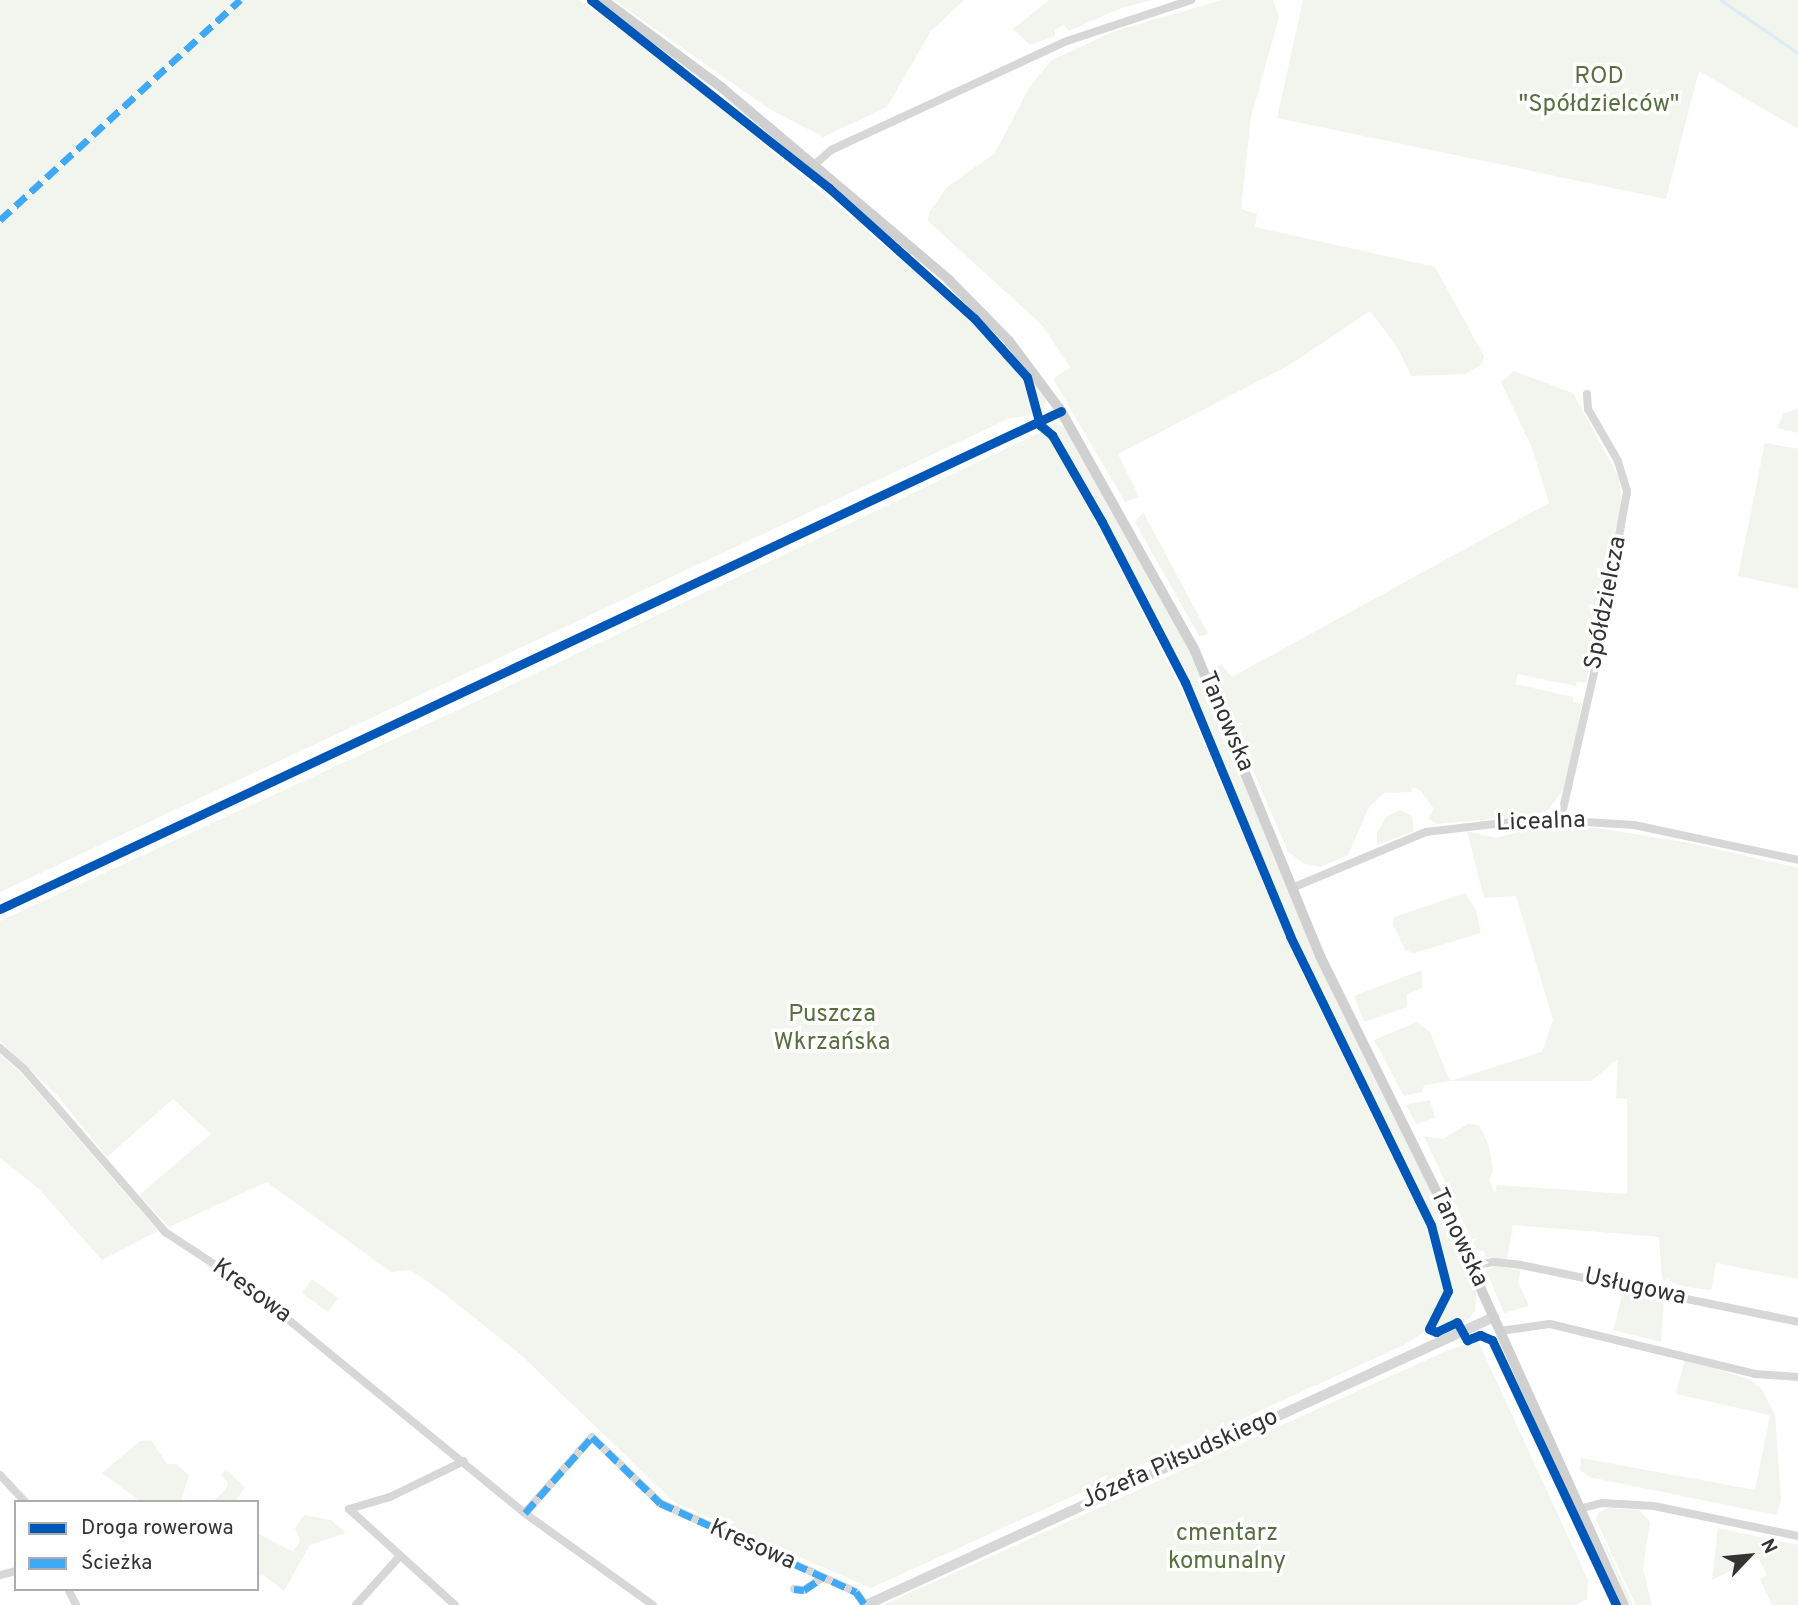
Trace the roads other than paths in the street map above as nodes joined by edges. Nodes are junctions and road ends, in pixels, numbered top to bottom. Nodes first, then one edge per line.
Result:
1 (603, 0) edge
2 (1191, 0) edge
3 (814, 165) junction
4 (1587, 394) dead end
5 (1061, 411) junction
6 (1561, 818) junction
7 (1798, 860) edge
8 (1292, 888) junction
9 (0, 909) edge
10 (0, 1048) edge
11 (1471, 1266) junction
12 (1494, 1317) junction
13 (1798, 1322) edge
14 (1500, 1331) junction
15 (1798, 1377) edge
16 (464, 1461) junction
17 (0, 1475) edge
18 (24, 1500) edge
19 (1580, 1509) junction
20 (525, 1513) junction
21 (1798, 1536) edge
22 (400, 1556) junction
23 (823, 1577) junction
24 (794, 1589) dead end
25 (356, 1605) edge
26 (456, 1605) edge
27 (653, 1605) edge
28 (866, 1605) edge
29 (1624, 1605) edge

1 - 3 main road, Tanowska
2 - 3 street
3 - 5 main road, Tanowska
4 - 6 street, Spółdzielcza
5 - 8 main road, Tanowska
5 - 9 street
6 - 7 street, Licealna
6 - 8 street, Licealna
8 - 11 main road, Tanowska
10 - 16 street, Kresowa
11 - 12 main road, Tanowska
11 - 13 street, Usługowa
12 - 14 main road, Tanowska
12 - 28 street, Józefa Piłsudskiego
14 - 15 street
14 - 19 main road, Tanowska
16 - 20 street, Kresowa
16 - 22 street
17 - 18 street
19 - 21 street
19 - 29 main road, Tanowska
20 - 23 street, Kresowa
20 - 27 street, Kresowa
22 - 25 street
22 - 26 street
23 - 24 street
23 - 28 street, Kresowa

